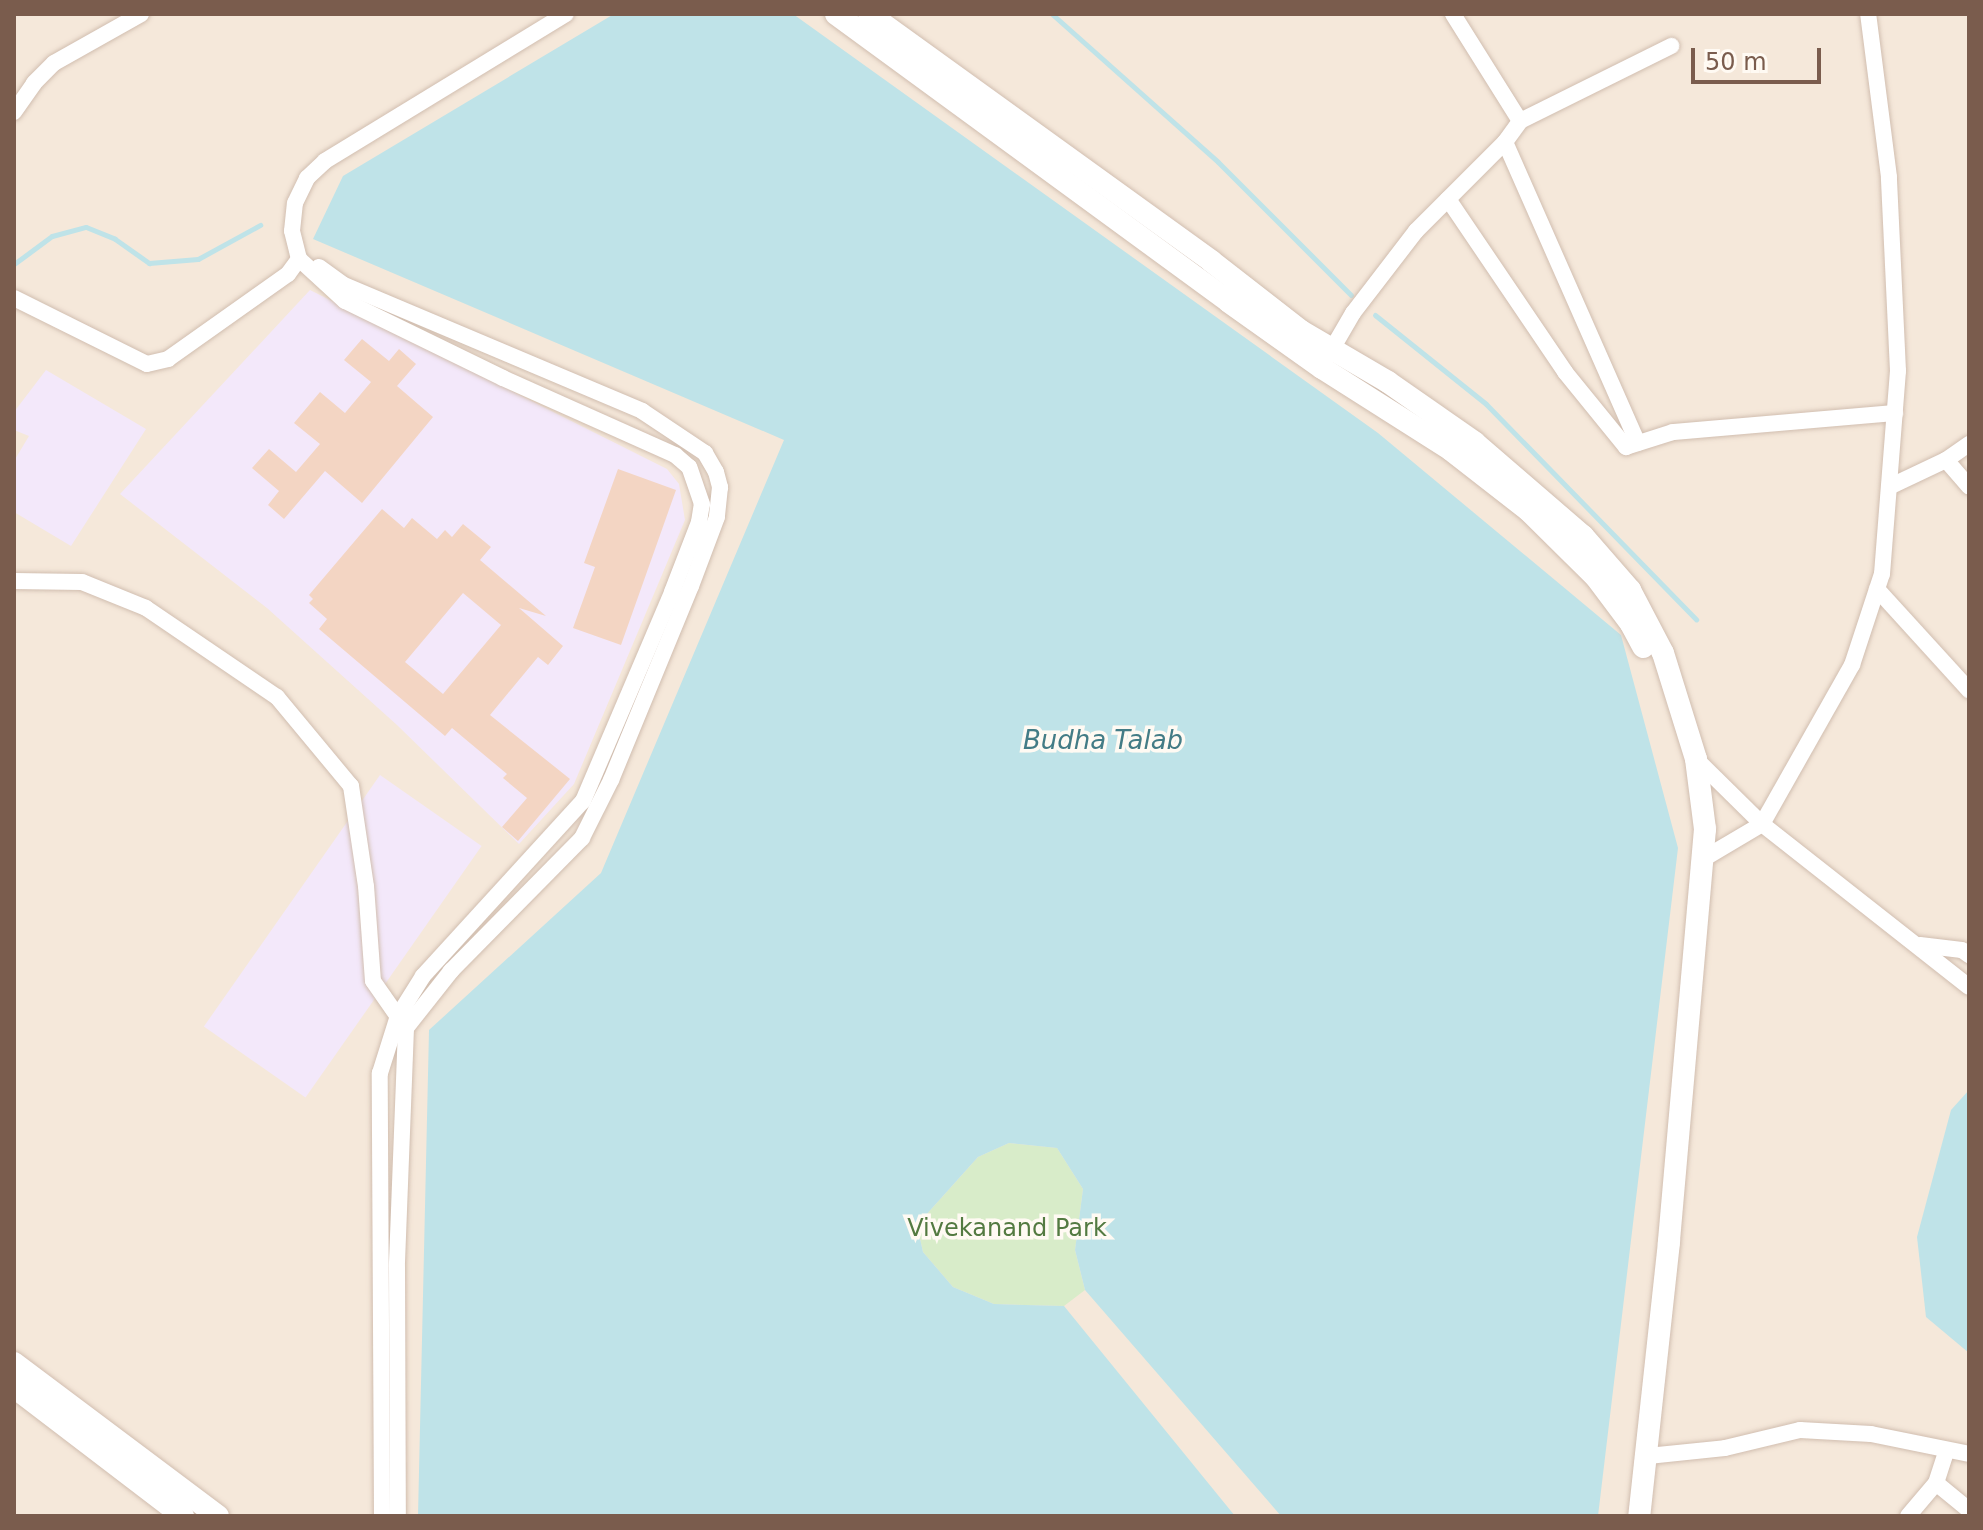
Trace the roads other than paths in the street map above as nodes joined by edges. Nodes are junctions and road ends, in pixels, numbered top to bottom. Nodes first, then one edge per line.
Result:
1 (141, 14) edge
2 (566, 14) edge
3 (836, 14) edge
4 (869, 14) edge
5 (1453, 14) edge
6 (1868, 14) edge
7 (1671, 46) dead end
8 (14, 112) edge
9 (1520, 121) junction
10 (1505, 142) junction
11 (1448, 199) junction
12 (292, 231) junction
13 (299, 259) junction
14 (14, 298) edge
15 (1326, 359) junction
16 (1895, 413) junction
17 (1638, 443) junction
18 (1969, 444) edge
19 (1946, 460) junction
20 (1969, 486) edge
21 (1889, 487) junction
22 (14, 581) edge
23 (1877, 589) junction
24 (1969, 690) edge
25 (1693, 750) junction
26 (1762, 824) junction
27 (1703, 859) junction
28 (1920, 945) junction
29 (1969, 955) edge
30 (1969, 987) edge
31 (402, 1022) junction
32 (14, 1363) edge
33 (14, 1387) edge
34 (1946, 1452) junction
35 (1969, 1454) edge
36 (1648, 1456) junction
37 (1936, 1483) junction
38 (1969, 1510) edge
39 (183, 1516) edge
40 (218, 1516) edge
41 (382, 1516) edge
42 (398, 1516) edge
43 (1639, 1516) edge
44 (1908, 1516) edge

1 - 8 street
2 - 12 street
3 - 15 street
4 - 15 street
5 - 9 street
6 - 16 street
7 - 9 street
9 - 10 street
10 - 11 street
10 - 17 street
11 - 15 street
11 - 17 street
12 - 13 street
12 - 31 street
13 - 14 street
13 - 31 street
15 - 25 street
16 - 17 street
16 - 21 street
18 - 19 street
19 - 20 street
19 - 21 street
21 - 23 street
22 - 31 street
23 - 24 street
23 - 26 street
25 - 26 street
25 - 27 street
26 - 27 street
26 - 28 street
27 - 36 street
28 - 29 street
28 - 30 street
31 - 41 street
31 - 42 street
32 - 40 street
33 - 39 street
34 - 35 street
34 - 36 street
34 - 37 street
36 - 43 street
37 - 38 street
37 - 44 street

